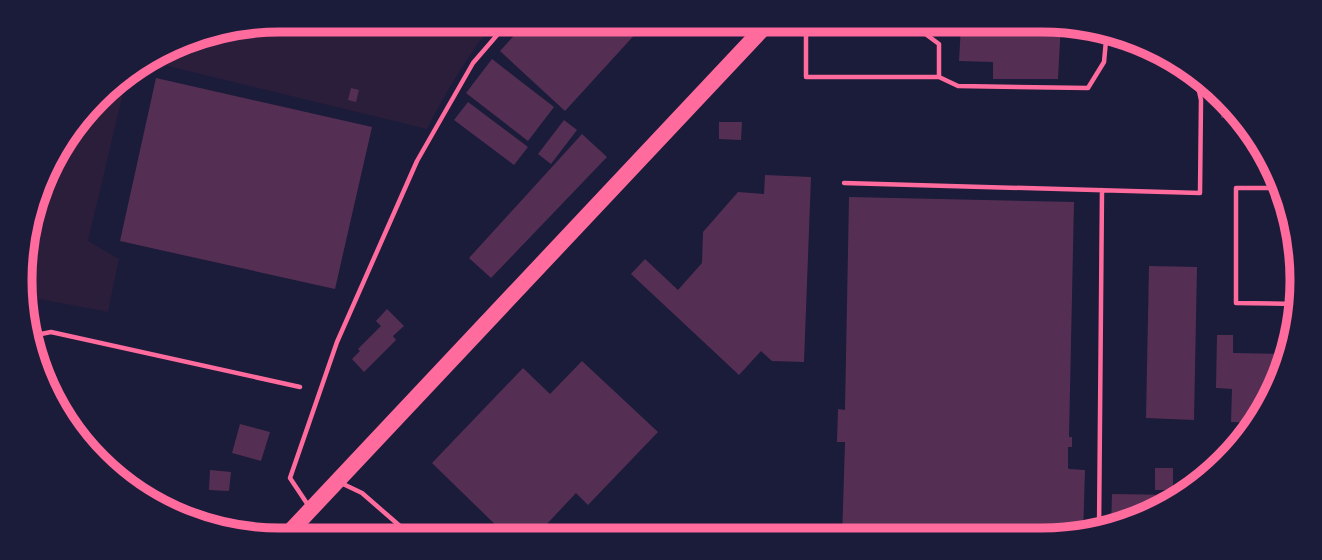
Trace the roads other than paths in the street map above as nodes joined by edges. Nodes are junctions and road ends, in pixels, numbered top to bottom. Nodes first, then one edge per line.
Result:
1 (499, 32) edge
2 (760, 32) edge
3 (806, 32) edge
4 (923, 32) edge
5 (1106, 40) edge
6 (939, 78) junction
7 (1198, 87) edge
8 (844, 183) dead end
9 (1273, 188) edge
10 (1102, 190) junction
11 (1289, 304) edge
12 (38, 335) edge
13 (300, 387) dead end
14 (337, 481) junction
15 (311, 509) junction
16 (1099, 522) edge
17 (293, 528) edge
18 (402, 528) edge

1 - 15 lane
2 - 14 main road
3 - 6 lane
4 - 6 lane
5 - 6 lane
7 - 10 lane
8 - 10 lane
9 - 11 lane
10 - 16 lane
12 - 13 lane
14 - 15 main road
14 - 18 lane
15 - 17 main road

